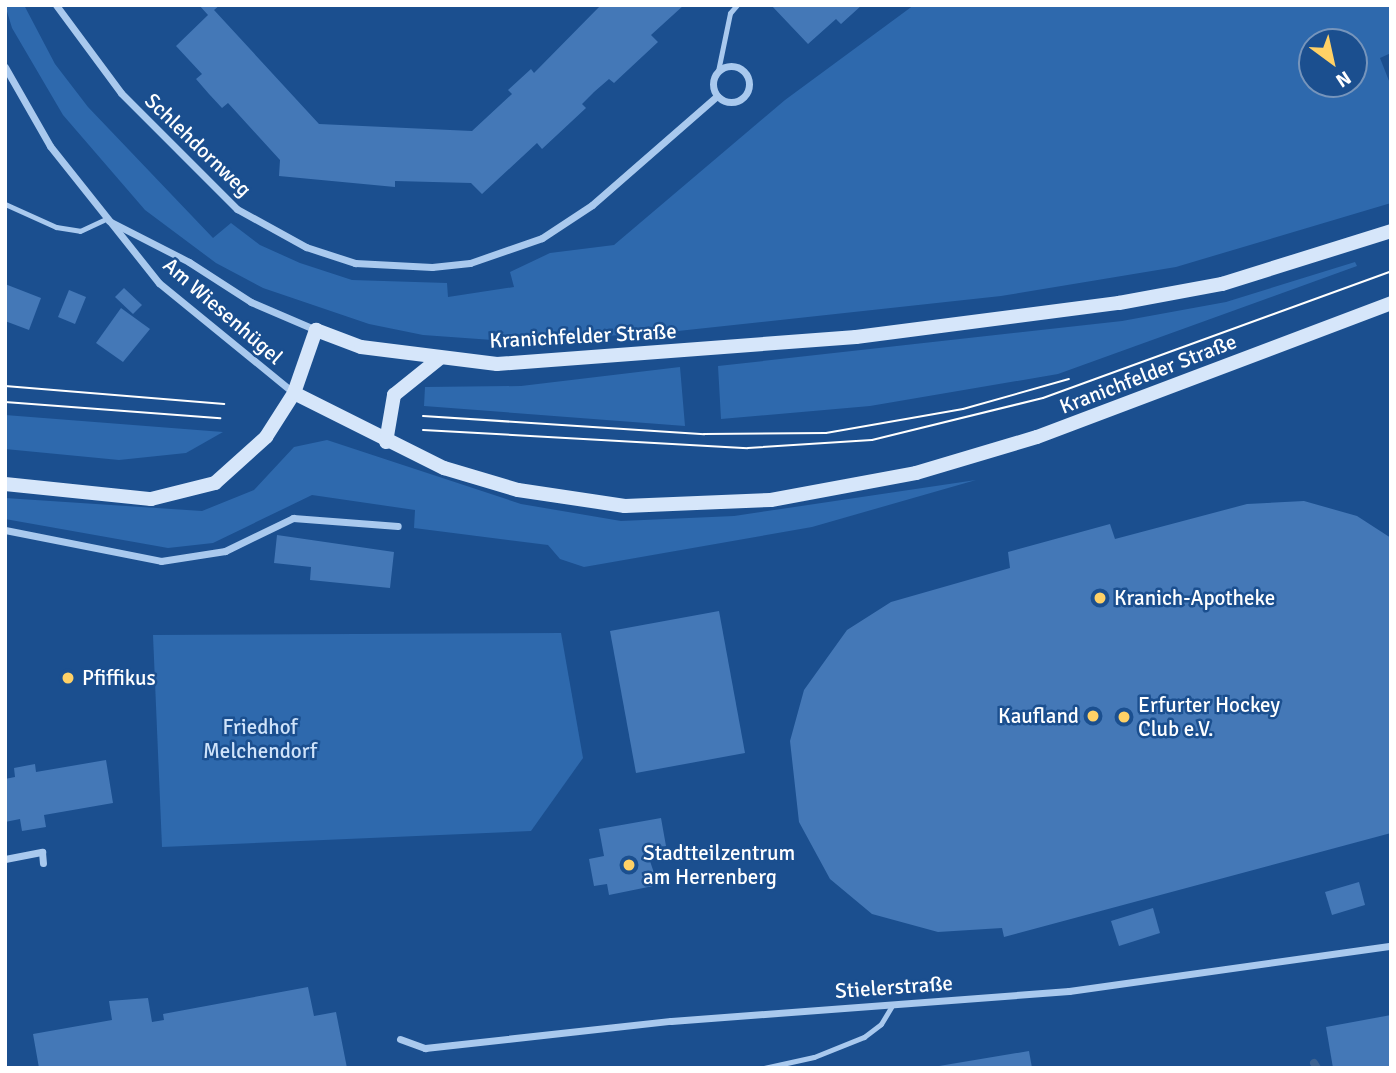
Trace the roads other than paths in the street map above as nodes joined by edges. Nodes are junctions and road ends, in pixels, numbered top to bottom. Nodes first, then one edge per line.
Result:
1 (56, 5) edge
2 (737, 5) edge
3 (5, 66) edge
4 (718, 71) junction
5 (717, 96) junction
6 (5, 204) edge
7 (106, 219) junction
8 (1391, 231) edge
9 (1391, 303) edge
10 (316, 330) junction
11 (440, 358) junction
12 (294, 393) junction
13 (386, 442) junction
14 (5, 484) edge
15 (398, 526) dead end
16 (5, 530) edge
17 (5, 859) edge
18 (43, 863) dead end
19 (1391, 946) edge
20 (893, 1004) junction
21 (400, 1039) dead end
22 (764, 1068) edge

1 - 5 street, Schlehdornweg
2 - 4 lane
3 - 7 street, Am Wiesenhügel
4 - 5 street
4 - 5 street, Schlehdornweg
6 - 7 lane
7 - 10 street, Am Wiesenhügel
7 - 12 street, Am Wiesenhügel
8 - 11 main road, Kranichfelder Straße
9 - 13 main road, Kranichfelder Straße
10 - 11 main road, Kranichfelder Straße
10 - 12 main road
11 - 13 main road
12 - 13 main road, Kranichfelder Straße
12 - 14 main road
15 - 16 street
17 - 18 street
19 - 20 street, Stielerstraße
20 - 21 street, Stielerstraße
20 - 22 lane

